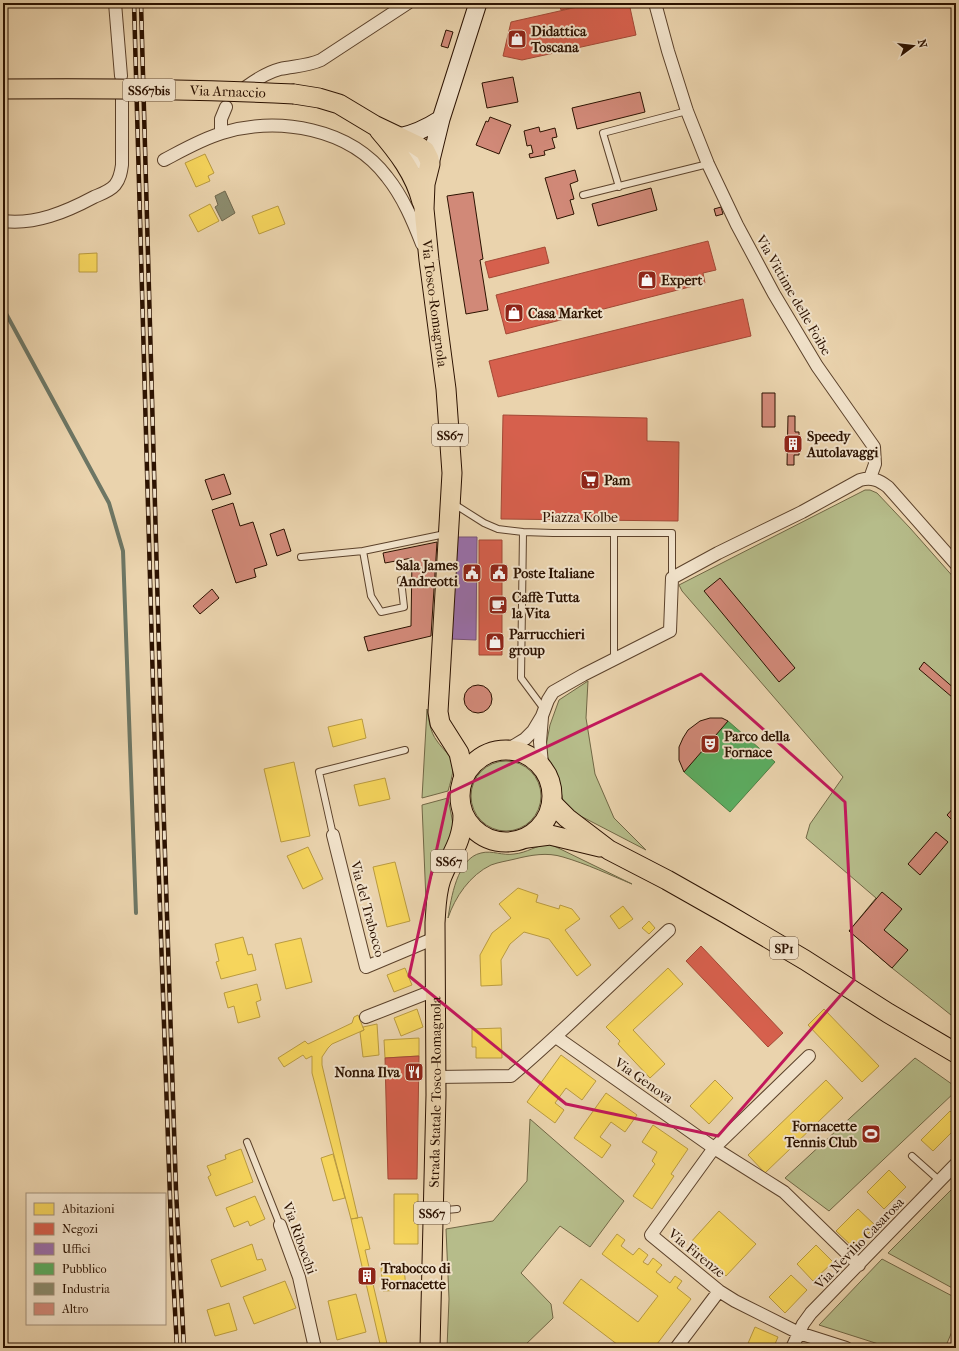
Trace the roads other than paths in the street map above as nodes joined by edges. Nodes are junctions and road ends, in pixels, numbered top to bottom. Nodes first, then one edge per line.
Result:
1 (115, 3) edge
2 (408, 3) edge
3 (478, 3) edge
4 (655, 3) edge
5 (121, 76) dead end
6 (246, 87) dead end
7 (3, 89) edge
8 (122, 99) dead end
9 (226, 107) dead end
10 (687, 111) junction
11 (441, 119) junction
12 (221, 133) junction
13 (395, 141) junction
14 (164, 160) dead end
15 (430, 164) junction
16 (708, 164) junction
17 (619, 187) junction
18 (583, 195) dead end
19 (424, 209) junction
20 (3, 222) edge
21 (429, 260) junction
22 (870, 478) junction
23 (451, 502) junction
24 (523, 532) junction
25 (614, 533) junction
26 (449, 534) junction
27 (363, 551) junction
28 (301, 558) dead end
29 (956, 564) edge
30 (672, 578) junction
31 (401, 580) dead end
32 (444, 611) joint
33 (614, 659) junction
34 (439, 694) junction
35 (543, 713) junction
36 (405, 750) dead end
37 (507, 750) junction
38 (488, 754) junction
39 (542, 764) junction
40 (464, 776) junction
41 (552, 803) junction
42 (463, 814) junction
43 (333, 835) joint
44 (527, 838) junction
45 (494, 840) junction
46 (609, 850) junction
47 (437, 908) junction
48 (669, 930) dead end
49 (435, 938) junction
50 (435, 990) junction
51 (366, 1017) dead end
52 (556, 1038) junction
53 (956, 1053) edge
54 (809, 1056) dead end
55 (436, 1077) junction
56 (247, 1142) dead end
57 (714, 1148) junction
58 (912, 1156) dead end
59 (956, 1164) edge
60 (940, 1182) junction
61 (457, 1209) dead end
62 (432, 1211) junction
63 (280, 1225) joint
64 (860, 1265) junction
65 (719, 1291) junction
66 (799, 1333) junction
67 (315, 1348) edge
68 (430, 1348) edge
69 (676, 1348) edge
70 (792, 1348) edge
71 (846, 1348) edge

1 - 5 street
2 - 6 street, Via Arnaccio
3 - 11 main road, Via Tosco-Romagnola / SS67
4 - 10 street, Via Vittime delle Foibe
7 - 13 main road, Via Arnaccio / SS67bis, bridge
8 - 20 street
9 - 12 street, Via Arnaccio
10 - 16 street, Via Vittime delle Foibe
10 - 17 lane
11 - 13 main road
11 - 15 main road, Via Tosco-Romagnola / SS67
12 - 14 street
12 - 21 street
13 - 15 main road, Via Arnaccio / SS67bis
13 - 19 main road, Via Arnaccio / SS67bis
15 - 19 main road, Via Tosco-Romagnola / SS67
16 - 17 lane
16 - 22 street, Via Vittime delle Foibe
17 - 18 lane
19 - 21 main road, Via Tosco-Romagnola / SS67
21 - 23 main road, Via Tosco-Romagnola / SS67
22 - 29 street
22 - 30 street
23 - 24 lane, Piazza Kolbe
23 - 26 main road, Via Tosco-Romagnola / SS67
24 - 25 lane, Piazza Kolbe
24 - 35 lane
25 - 30 lane, Piazza Kolbe
25 - 33 lane
26 - 27 lane
26 - 32 main road, Via Tosco-Romagnola / SS67
27 - 28 lane
27 - 31 lane
30 - 33 street, Piazza Kolbe
32 - 34 main road, Strada Statale Tosco-Romagnola / SS67
33 - 35 street, Piazza Kolbe
34 - 38 main road, Strada Statale Tosco-Romagnola / SS67
34 - 40 main road, Strada Statale Tosco-Romagnola / SS67
35 - 37 street, Piazza Kolbe
35 - 39 street, Piazza Kolbe
36 - 43 lane
37 - 38 main road, Strada Statale Tosco-Romagnola / SS67
37 - 39 main road, Strada Statale Tosco-Romagnola / SS67
38 - 40 main road, Strada Statale Tosco-Romagnola / SS67
39 - 41 main road, Strada Statale Tosco-Romagnola / SS67
40 - 42 main road, Strada Statale Tosco-Romagnola / SS67
41 - 44 main road, Strada Statale Tosco-Romagnola / SS67
41 - 46 main road, SP1
42 - 45 main road, Strada Statale Tosco-Romagnola / SS67
42 - 47 main road, Strada Statale Tosco-Romagnola / SS67
43 - 49 street, Via del Trabocco
44 - 45 main road, Strada Statale Tosco-Romagnola / SS67
44 - 46 main road, SP1
45 - 47 main road, Strada Statale Tosco-Romagnola / SS67
46 - 53 main road, SP1
47 - 49 main road, Strada Statale Tosco-Romagnola / SS67
48 - 52 street
49 - 50 main road, Strada Statale Tosco-Romagnola / SS67
50 - 51 street
50 - 55 main road, Strada Statale Tosco-Romagnola / SS67
52 - 55 street
52 - 57 street, Via Genova
54 - 57 street
55 - 62 main road, Strada Statale Tosco-Romagnola / SS67
56 - 63 lane, Via Ribocchi
57 - 64 street, Via Genova
57 - 65 street, Via Firenze
58 - 60 lane
59 - 60 street, Via Nevilio Casarosa
60 - 64 street, Via Nevilio Casarosa
61 - 62 lane
62 - 68 main road, Strada Statale Tosco-Romagnola / SS67
63 - 67 street, Via Ribocchi
64 - 66 street, Via Nevilio Casarosa
65 - 66 street, Via Firenze
65 - 69 street
66 - 70 street, Via Nevilio Casarosa
66 - 71 street, Via Firenze

